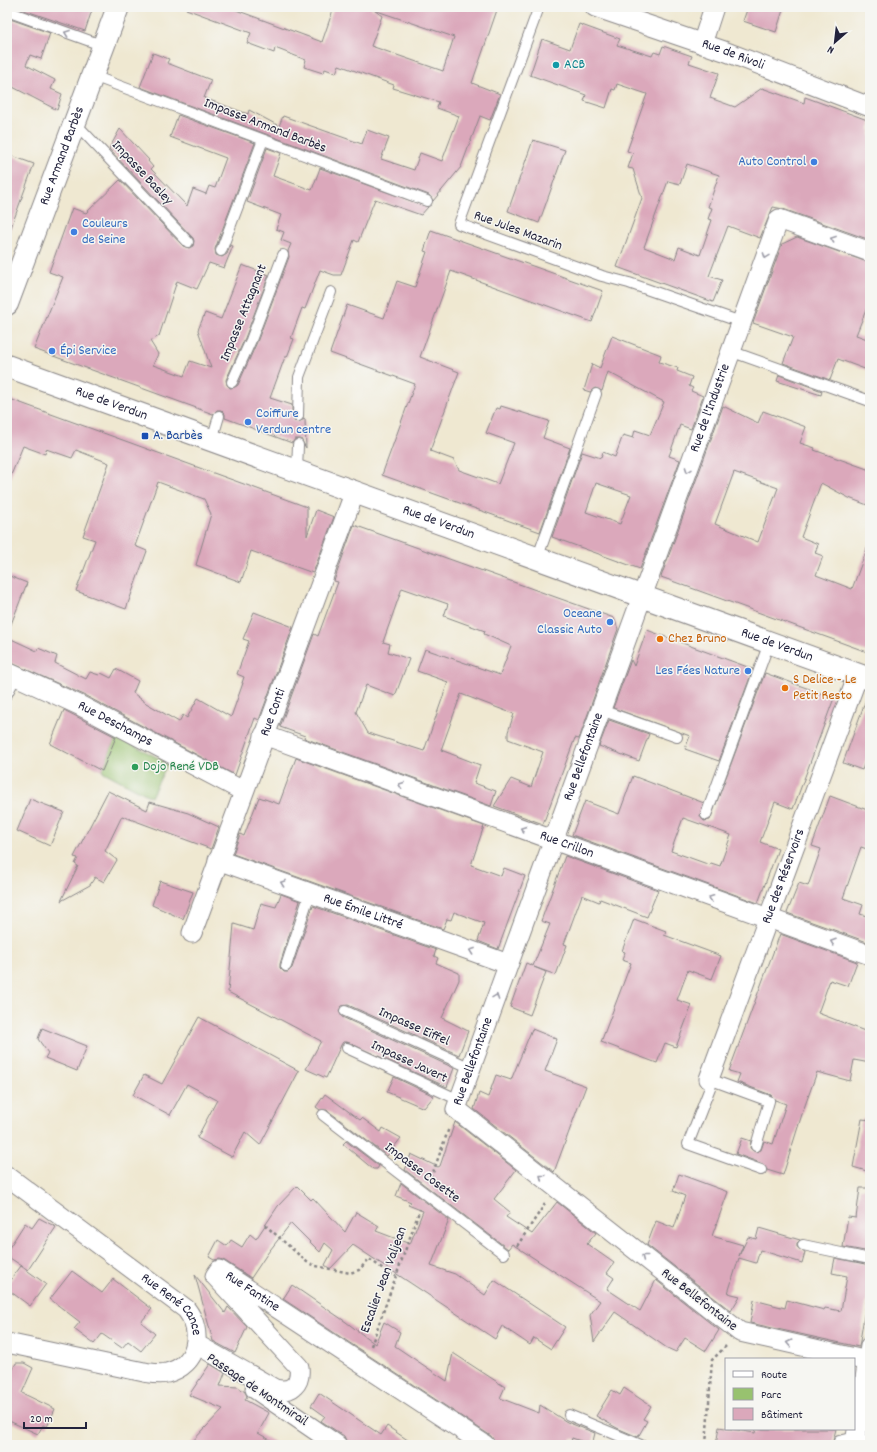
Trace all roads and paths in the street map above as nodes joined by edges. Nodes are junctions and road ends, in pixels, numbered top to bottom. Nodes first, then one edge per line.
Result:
1 (118, 7) edge
2 (539, 7) edge
3 (595, 7) edge
4 (714, 7) edge
5 (7, 10) edge
6 (702, 44) junction
7 (104, 46) junction
8 (93, 76) junction
9 (870, 107) edge
10 (75, 123) junction
11 (263, 140) junction
12 (427, 201) dead end
13 (188, 242) dead end
14 (221, 251) dead end
15 (870, 252) edge
16 (283, 255) dead end
17 (331, 292) dead end
18 (7, 304) edge
19 (741, 322) junction
20 (730, 351) junction
21 (7, 366) edge
22 (232, 382) dead end
23 (596, 394) dead end
24 (870, 401) edge
25 (219, 416) dead end
26 (298, 416) dead end
27 (212, 440) junction
28 (298, 445) dead end
29 (296, 471) junction
30 (355, 491) junction
31 (537, 559) junction
32 (642, 597) junction
33 (770, 643) junction
34 (11, 674) edge
35 (864, 677) edge
36 (7, 694) edge
37 (601, 710) junction
38 (264, 736) junction
39 (677, 737) dead end
40 (243, 791) junction
41 (706, 815) dead end
42 (553, 840) junction
43 (218, 860) junction
44 (310, 893) junction
45 (768, 919) junction
46 (192, 933) dead end
47 (870, 955) edge
48 (508, 964) junction
49 (286, 966) dead end
50 (345, 1011) dead end
51 (347, 1048) dead end
52 (471, 1068) junction
53 (711, 1079) junction
54 (459, 1100) junction
55 (323, 1115) dead end
56 (446, 1137) dead end
57 (756, 1146) dead end
58 (761, 1170) dead end
59 (432, 1175) dead end
60 (7, 1176) edge
61 (422, 1202) dead end
62 (546, 1203) dead end
63 (266, 1225) dead end
64 (803, 1245) dead end
65 (517, 1246) dead end
66 (504, 1254) dead end
67 (870, 1259) edge
68 (395, 1278) junction
69 (740, 1332) junction
70 (7, 1343) edge
71 (196, 1347) junction
72 (869, 1354) edge
73 (364, 1365) junction
74 (569, 1415) dead end
75 (863, 1439) edge
76 (337, 1445) edge
77 (485, 1445) edge
78 (641, 1445) edge
79 (706, 1445) edge
80 (838, 1445) edge

1 - 7 main road, Rue Armand Barbès
2 - 19 lane, Rue Jules Mazarin
3 - 6 street, Rue de Rivoli
4 - 6 street
7 -> 5 lane
6 - 9 street, Rue de Rivoli
7 - 8 main road, Rue Armand Barbès
8 - 10 main road, Rue Armand Barbès
8 - 11 lane, Impasse Armand Barbès
10 - 13 lane, Impasse Basley
10 - 18 main road, Rue Armand Barbès
11 - 12 lane, Impasse Armand Barbès
11 - 14 lane
15 -> 19 street, Rue de l'Industrie
16 - 22 lane, Impasse Attagnant
17 - 26 lane
19 - 20 street, Rue de l'Industrie
20 - 24 lane
20 -> 32 street, Rue de l'Industrie
21 - 27 main road, Rue de Verdun
23 - 31 lane
25 - 27 lane
27 - 29 main road, Rue de Verdun
28 - 29 lane
29 - 30 main road, Rue de Verdun
30 - 31 main road, Rue de Verdun
30 - 38 street, Rue Conti
31 - 32 main road, Rue de Verdun
32 - 33 main road, Rue de Verdun
32 - 37 street, Rue Bellefontaine
33 - 35 main road, Rue de Verdun
33 - 41 lane
34 - 36 lane
34 - 40 street, Rue Deschamps
35 - 45 street, Rue des Réservoirs
37 - 39 lane
37 - 42 street, Rue Bellefontaine
38 - 40 street, Rue Conti
42 -> 38 street, Rue Crillon
40 - 43 street, Rue Conti
45 -> 42 street, Rue Crillon
42 - 48 street, Rue Bellefontaine
44 -> 43 street, Rue Émile Littré
43 - 46 street, Rue Conti
48 -> 44 street, Rue Émile Littré
44 - 49 lane
47 -> 45 street, Rue Crillon
45 - 53 street, Rue des Réservoirs
52 -> 48 street, Rue Bellefontaine
50 - 52 lane, Impasse Eiffel
51 - 54 lane, Impasse Javert
52 - 54 street, Rue Bellefontaine
53 - 57 lane
53 - 58 lane
69 -> 54 street, Rue Bellefontaine
55 - 66 lane, Impasse Cosette
56 - 59 path
60 - 71 street, Rue René Cance
61 - 68 path, Escalier Jean Valjean
62 - 65 path
63 - 68 path
64 - 67 lane
68 - 73 path, Escalier Jean Valjean
72 -> 69 street, Rue Bellefontaine
69 - 79 path
70 - 71 street, Rue René Cance
71 - 73 street, Rue Fantine
71 - 76 street, Passage de Montmirail
72 - 75 street
73 - 77 street, Rue Fantine
74 - 78 lane
75 - 80 lane

